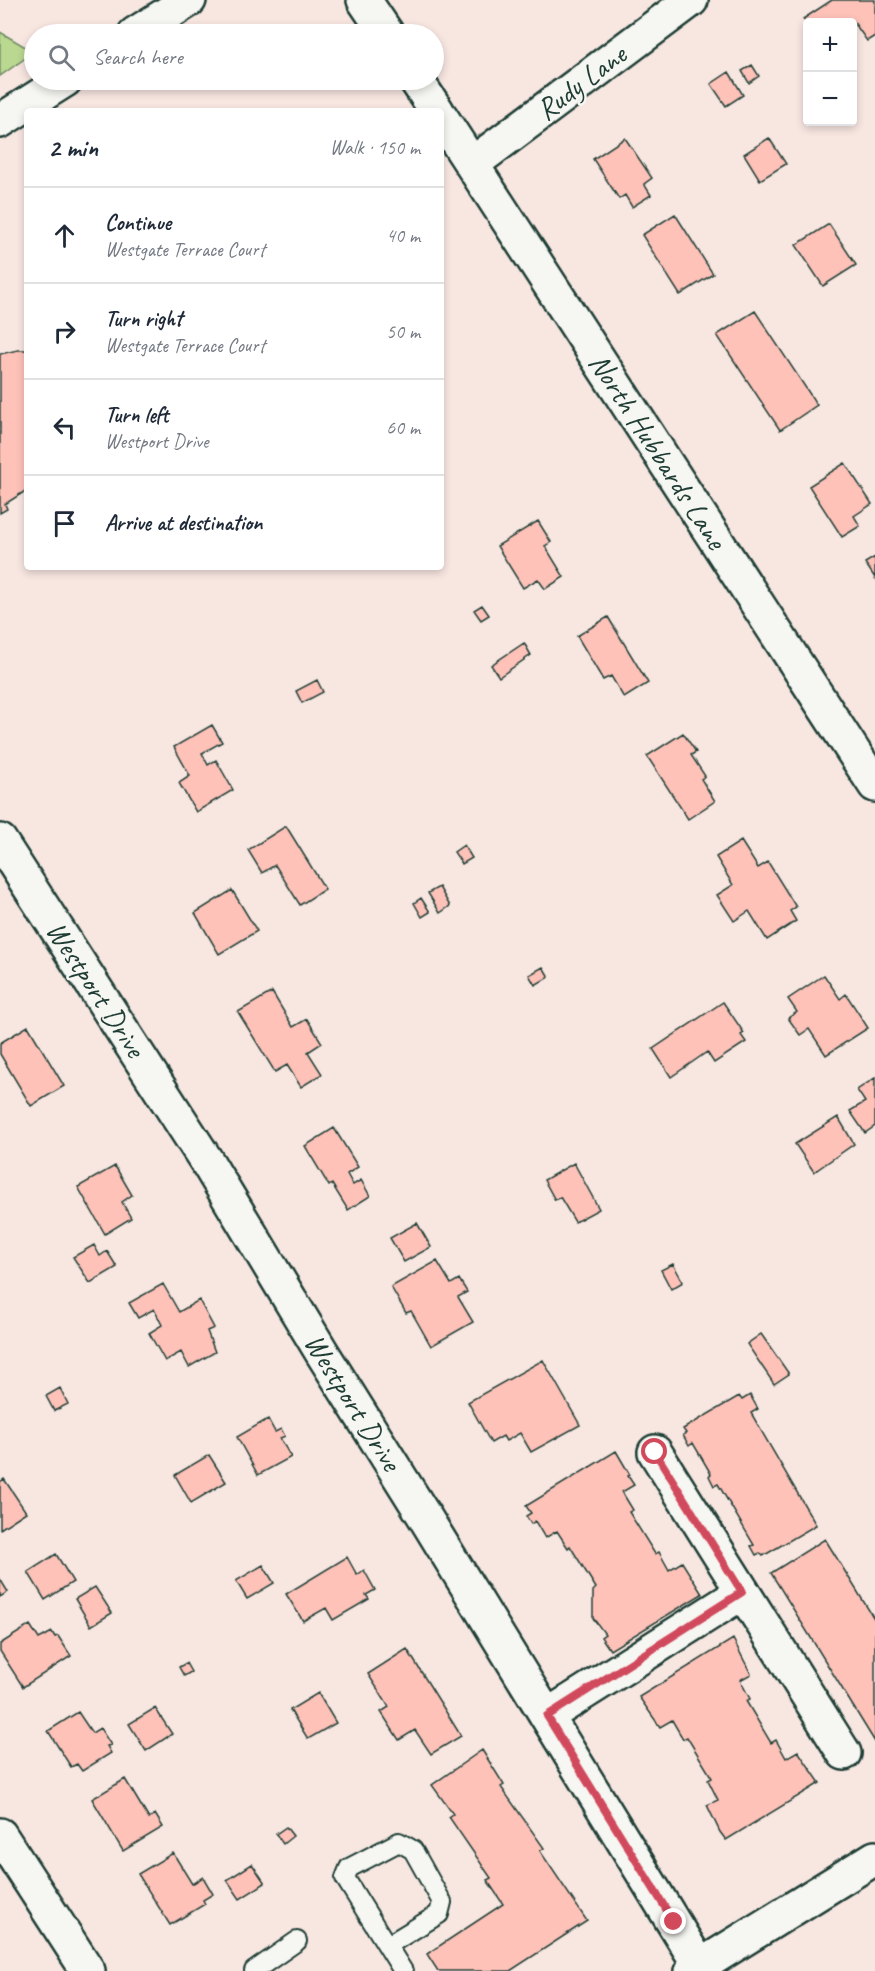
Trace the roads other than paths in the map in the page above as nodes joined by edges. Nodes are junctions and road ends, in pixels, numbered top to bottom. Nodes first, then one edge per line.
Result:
1 (189, 0) edge
2 (364, 0) edge
3 (691, 0) edge
4 (151, 24) edge
5 (380, 24) edge
6 (49, 90) edge
7 (423, 90) edge
8 (435, 108) edge
9 (0, 121) edge
10 (444, 122) edge
11 (472, 164) junction
12 (875, 785) edge
13 (0, 841) edge
14 (655, 1452) dead end
15 (742, 1592) junction
16 (547, 1716) junction
17 (844, 1753) dead end
18 (0, 1835) edge
19 (875, 1858) edge
20 (297, 1941) dead end
21 (388, 1945) junction
22 (698, 1969) edge
23 (88, 1971) edge
24 (254, 1971) edge
25 (404, 1971) edge

1 - 4 street
2 - 5 street
3 - 11 street, Rudy Lane
6 - 9 street
7 - 8 street
10 - 11 street, North Hubbards Lane
11 - 12 street, North Hubbards Lane
13 - 16 street, Westport Drive
14 - 15 street
15 - 16 street
15 - 17 street
16 - 22 street, Westport Drive
18 - 23 street
19 - 22 street
20 - 24 lane
21 - 21 lane
21 - 25 lane

